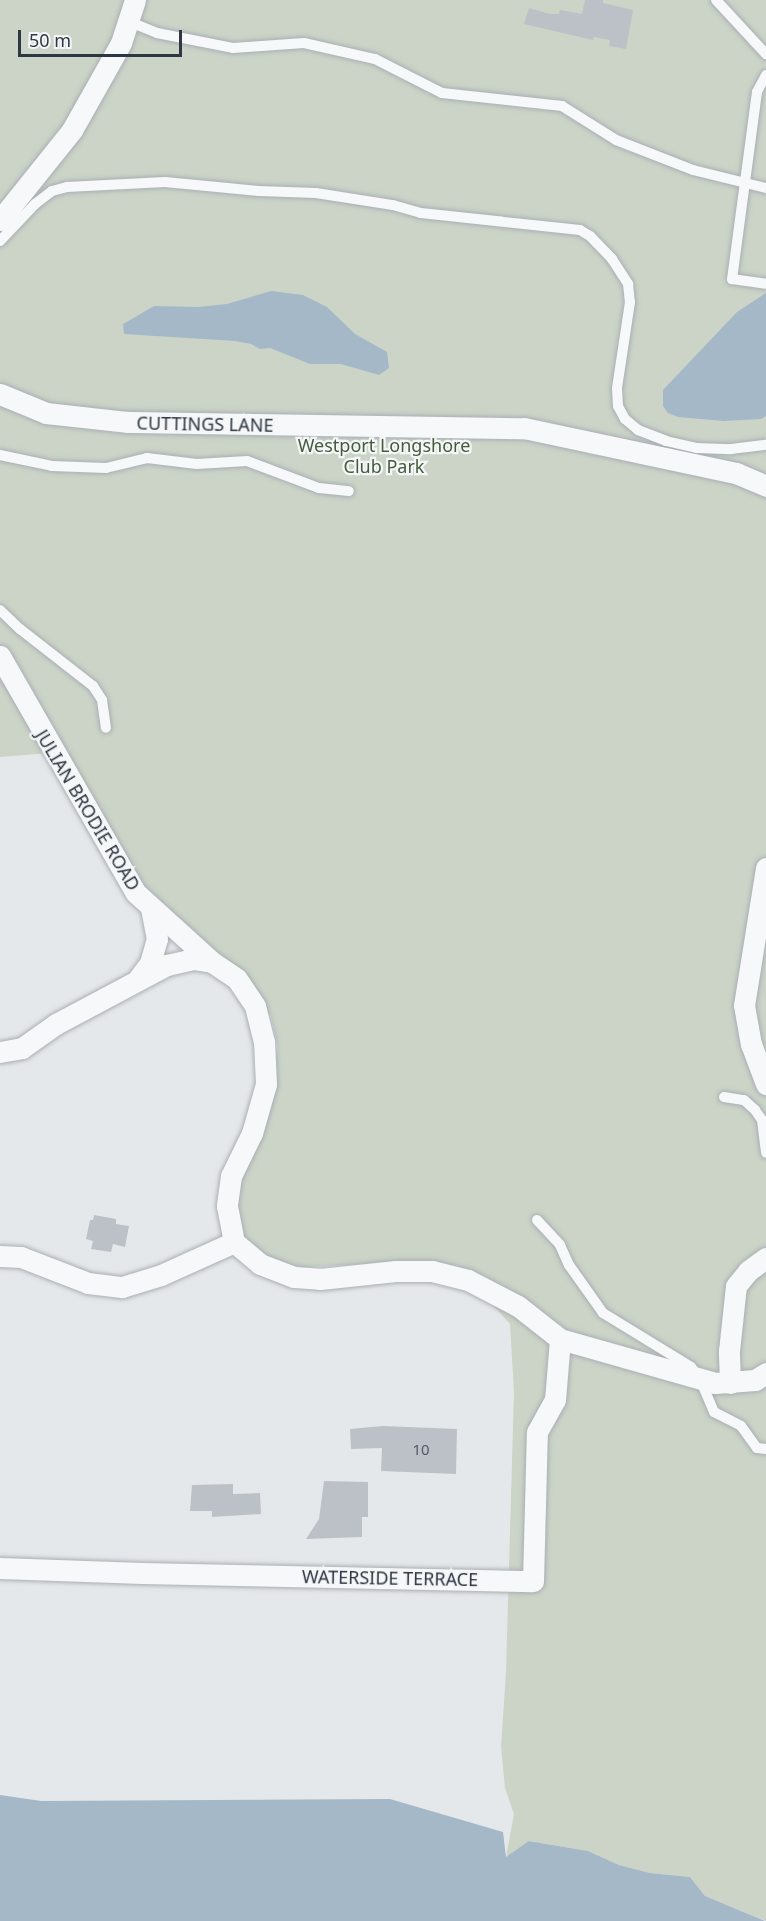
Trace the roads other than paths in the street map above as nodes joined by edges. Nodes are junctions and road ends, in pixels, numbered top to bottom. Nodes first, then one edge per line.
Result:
1 (135, 0) edge
2 (716, 0) edge
3 (130, 22) junction
4 (766, 54) edge
5 (766, 75) edge
6 (745, 184) junction
7 (766, 188) edge
8 (0, 220) edge
9 (0, 241) edge
10 (766, 284) edge
11 (0, 394) edge
12 (766, 445) edge
13 (0, 455) edge
14 (766, 486) edge
15 (349, 491) dead end
16 (0, 610) edge
17 (0, 656) edge
18 (106, 728) dead end
19 (766, 868) edge
20 (151, 908) junction
21 (212, 962) junction
22 (136, 982) junction
23 (0, 1052) edge
24 (766, 1084) edge
25 (724, 1097) dead end
26 (766, 1153) edge
27 (537, 1220) dead end
28 (234, 1242) junction
29 (0, 1256) edge
30 (766, 1258) edge
31 (560, 1339) junction
32 (766, 1373) edge
33 (700, 1379) junction
34 (730, 1383) junction
35 (766, 1449) edge
36 (0, 1568) edge

1 - 3 street
2 - 4 lane
3 - 6 lane
3 - 8 street
5 - 6 lane
6 - 7 lane
6 - 10 lane
9 - 12 lane
11 - 14 street, CUTTINGS LANE
13 - 15 lane
16 - 18 lane
17 - 20 street, JULIAN BRODIE ROAD
19 - 24 street
20 - 21 street, JULIAN BRODIE ROAD
20 - 22 street
21 - 22 street
21 - 28 street, JULIAN BRODIE ROAD
22 - 23 street
25 - 26 lane
27 - 33 lane
28 - 29 street
28 - 31 street
30 - 34 street
31 - 33 street
31 - 36 street, WATERSIDE TERRACE
32 - 34 street
33 - 34 street
33 - 35 lane

